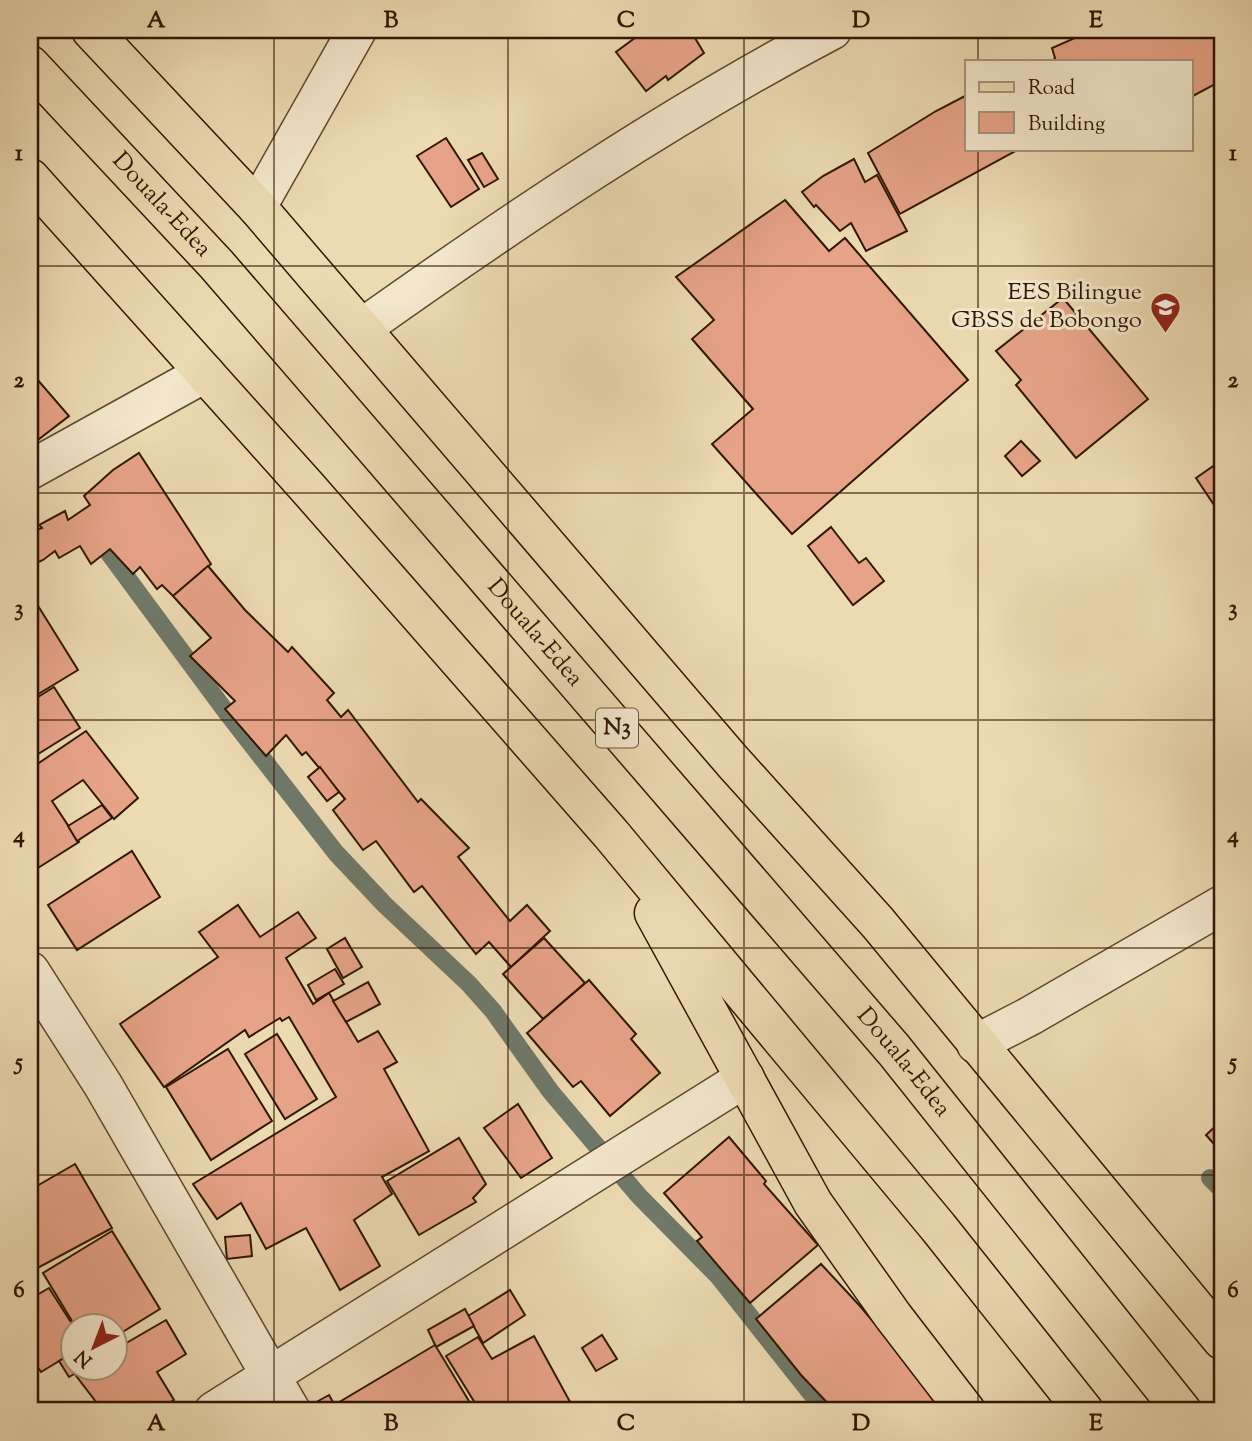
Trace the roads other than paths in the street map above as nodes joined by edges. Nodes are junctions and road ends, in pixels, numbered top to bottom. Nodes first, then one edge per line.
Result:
1 (91, 30) edge
2 (357, 30) edge
3 (832, 30) edge
4 (30, 65) edge
5 (30, 178) edge
6 (257, 207) junction
7 (362, 328) junction
8 (205, 373) junction
9 (30, 470) edge
10 (611, 834) junction
11 (1222, 905) edge
12 (30, 971) edge
13 (976, 1044) junction
14 (745, 1079) junction
15 (1222, 1340) edge
16 (271, 1376) junction
17 (214, 1411) edge
18 (291, 1411) edge
19 (966, 1411) edge
20 (1084, 1411) edge
21 (1182, 1411) edge

1 - 6 main road
2 - 6 street
3 - 7 street
4 - 21 main road, Douala-Edea / N3
5 - 8 main road
6 - 7 main road
7 - 13 main road
8 - 9 street
8 - 10 main road
10 - 14 main road
10 - 20 main road
11 - 13 street
12 - 16 street
13 - 15 main road
14 - 16 street
14 - 19 main road
16 - 17 street
16 - 18 street

